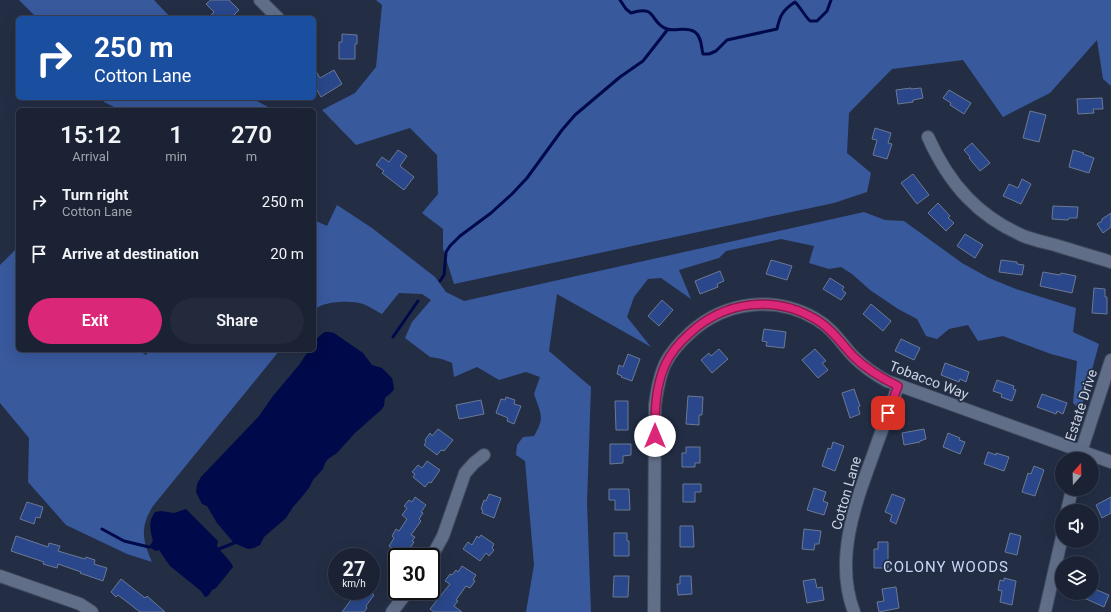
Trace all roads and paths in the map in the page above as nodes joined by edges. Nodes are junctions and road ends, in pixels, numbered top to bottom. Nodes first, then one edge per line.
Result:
1 (260, 0) edge
2 (276, 16) edge
3 (928, 137) dead end
4 (1111, 262) edge
5 (1111, 360) edge
6 (898, 386) junction
7 (1072, 452) edge
8 (1081, 452) edge
9 (484, 455) dead end
10 (1099, 459) edge
11 (1111, 462) edge
12 (436, 548) edge
13 (1060, 548) edge
14 (0, 576) edge
15 (401, 600) edge
16 (92, 612) edge
17 (392, 612) edge
18 (654, 612) edge
19 (854, 612) edge
20 (1045, 612) edge

1 - 2 street
3 - 4 street
5 - 8 street, Estate Drive
6 - 7 street, Tobacco Way
6 - 18 street, Tobacco Way
6 - 19 street, Cotton Lane
9 - 12 street
10 - 11 street, Tobacco Way
13 - 20 street
14 - 16 street
15 - 17 street

